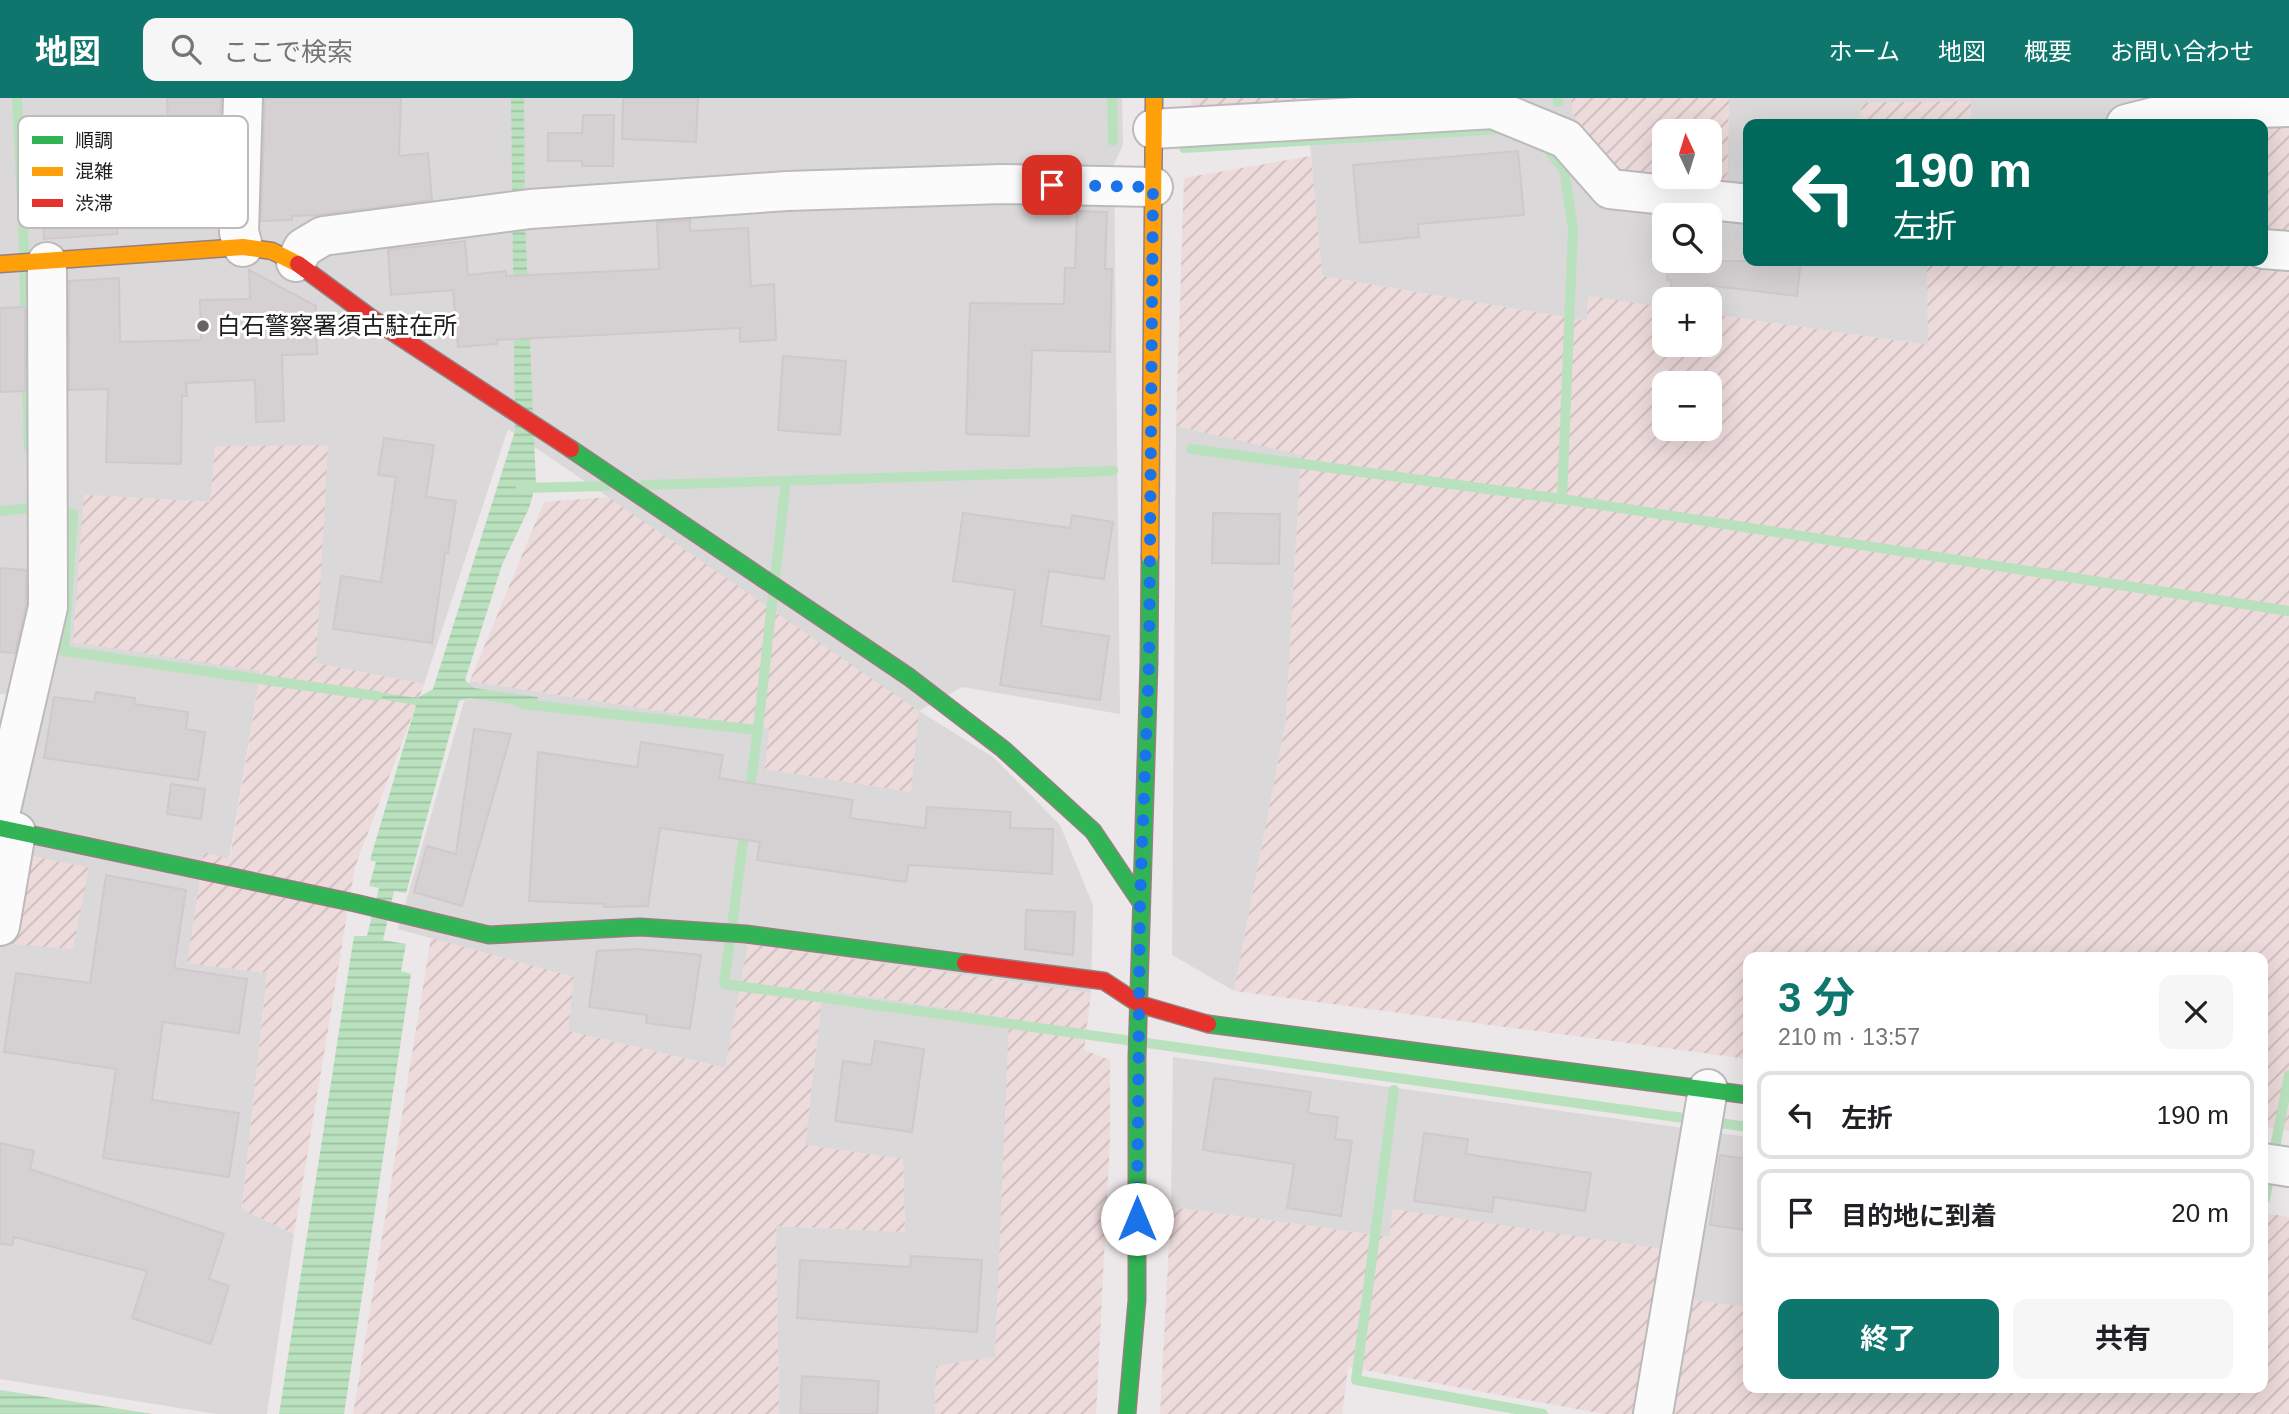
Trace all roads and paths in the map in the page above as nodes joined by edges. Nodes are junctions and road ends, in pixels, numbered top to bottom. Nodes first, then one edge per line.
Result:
1 (243, 98) edge
2 (2289, 107) edge
3 (1154, 113) edge
4 (242, 116) edge
5 (2146, 119) edge
6 (1153, 187) junction
7 (1743, 203) edge
8 (239, 228) edge
9 (243, 247) junction
10 (2268, 249) edge
11 (2289, 251) edge
12 (42, 262) junction
13 (296, 262) junction
14 (4, 264) edge
15 (5, 825) edge
16 (1140, 901) junction
17 (0, 926) edge
18 (1139, 1004) junction
19 (1743, 1097) edge
20 (1704, 1111) junction
21 (1127, 1414) edge
22 (1653, 1414) edge

1 - 4 street
2 - 5 street
3 - 6 street
3 - 7 street
6 - 13 street
6 - 16 street
8 - 9 street
9 - 12 street
9 - 13 street
10 - 11 street
12 - 14 street
12 - 15 street
13 - 16 street
15 - 17 street
15 - 18 street
16 - 18 street
18 - 20 street
18 - 21 street
19 - 20 street
20 - 22 street

